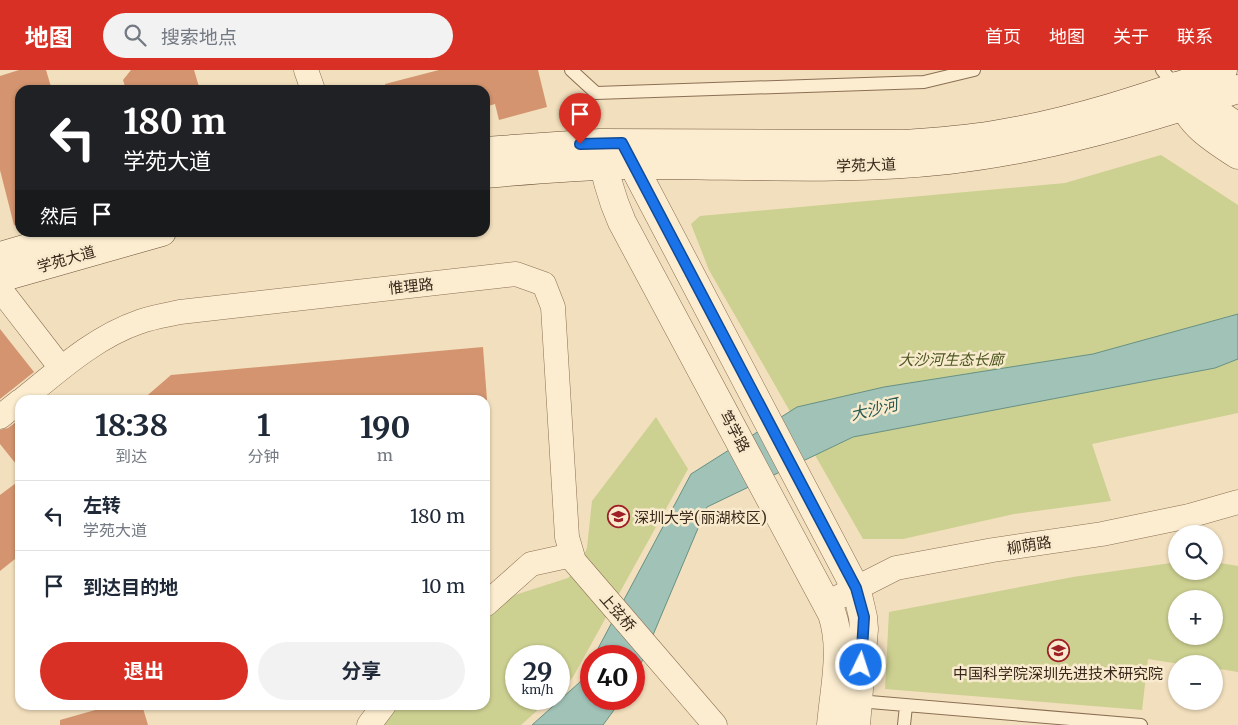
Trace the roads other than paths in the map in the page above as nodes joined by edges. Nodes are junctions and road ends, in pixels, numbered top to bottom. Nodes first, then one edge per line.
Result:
1 (306, 70) edge
2 (571, 70) edge
3 (974, 70) edge
4 (1223, 70) edge
5 (311, 85) edge
6 (1238, 89) edge
7 (1181, 91) edge
8 (1238, 127) edge
9 (490, 151) edge
10 (614, 155) junction
11 (1238, 155) edge
12 (490, 173) edge
13 (65, 237) edge
14 (144, 237) edge
15 (0, 256) edge
16 (0, 278) edge
17 (0, 289) edge
18 (62, 368) junction
19 (28, 395) edge
20 (15, 406) edge
21 (0, 418) edge
22 (1238, 502) edge
23 (1189, 516) junction
24 (1238, 518) edge
25 (573, 558) junction
26 (856, 588) junction
27 (490, 601) edge
28 (827, 603) junction
29 (906, 706) junction
30 (380, 710) edge
31 (857, 713) edge
32 (369, 725) edge
33 (715, 725) edge
34 (831, 725) edge
35 (904, 725) edge
36 (1141, 725) edge

1 - 5 street
2 - 3 lane
4 - 7 street, 学苑大道
6 - 7 street, 学苑大道
7 - 8 street
7 - 10 street, 学苑大道
7 - 11 street
9 - 10 street, 学苑大道
10 - 12 street, 学苑大道
10 - 26 street
10 - 28 street, 笃学路
13 - 15 street, 学苑大道
14 - 16 street, 学苑大道
17 - 18 street
18 - 19 street, 惟理路
18 - 25 street, 惟理路
20 - 21 street, 惟理路
22 - 23 street, 柳荫路
23 - 24 street
23 - 26 street, 柳荫路
25 - 27 street
25 - 33 street, 上弦桥
26 - 28 street, 柳荫路
26 - 31 street
28 - 34 street, 笃学路
29 - 31 lane
29 - 35 lane
29 - 36 lane
30 - 32 street

